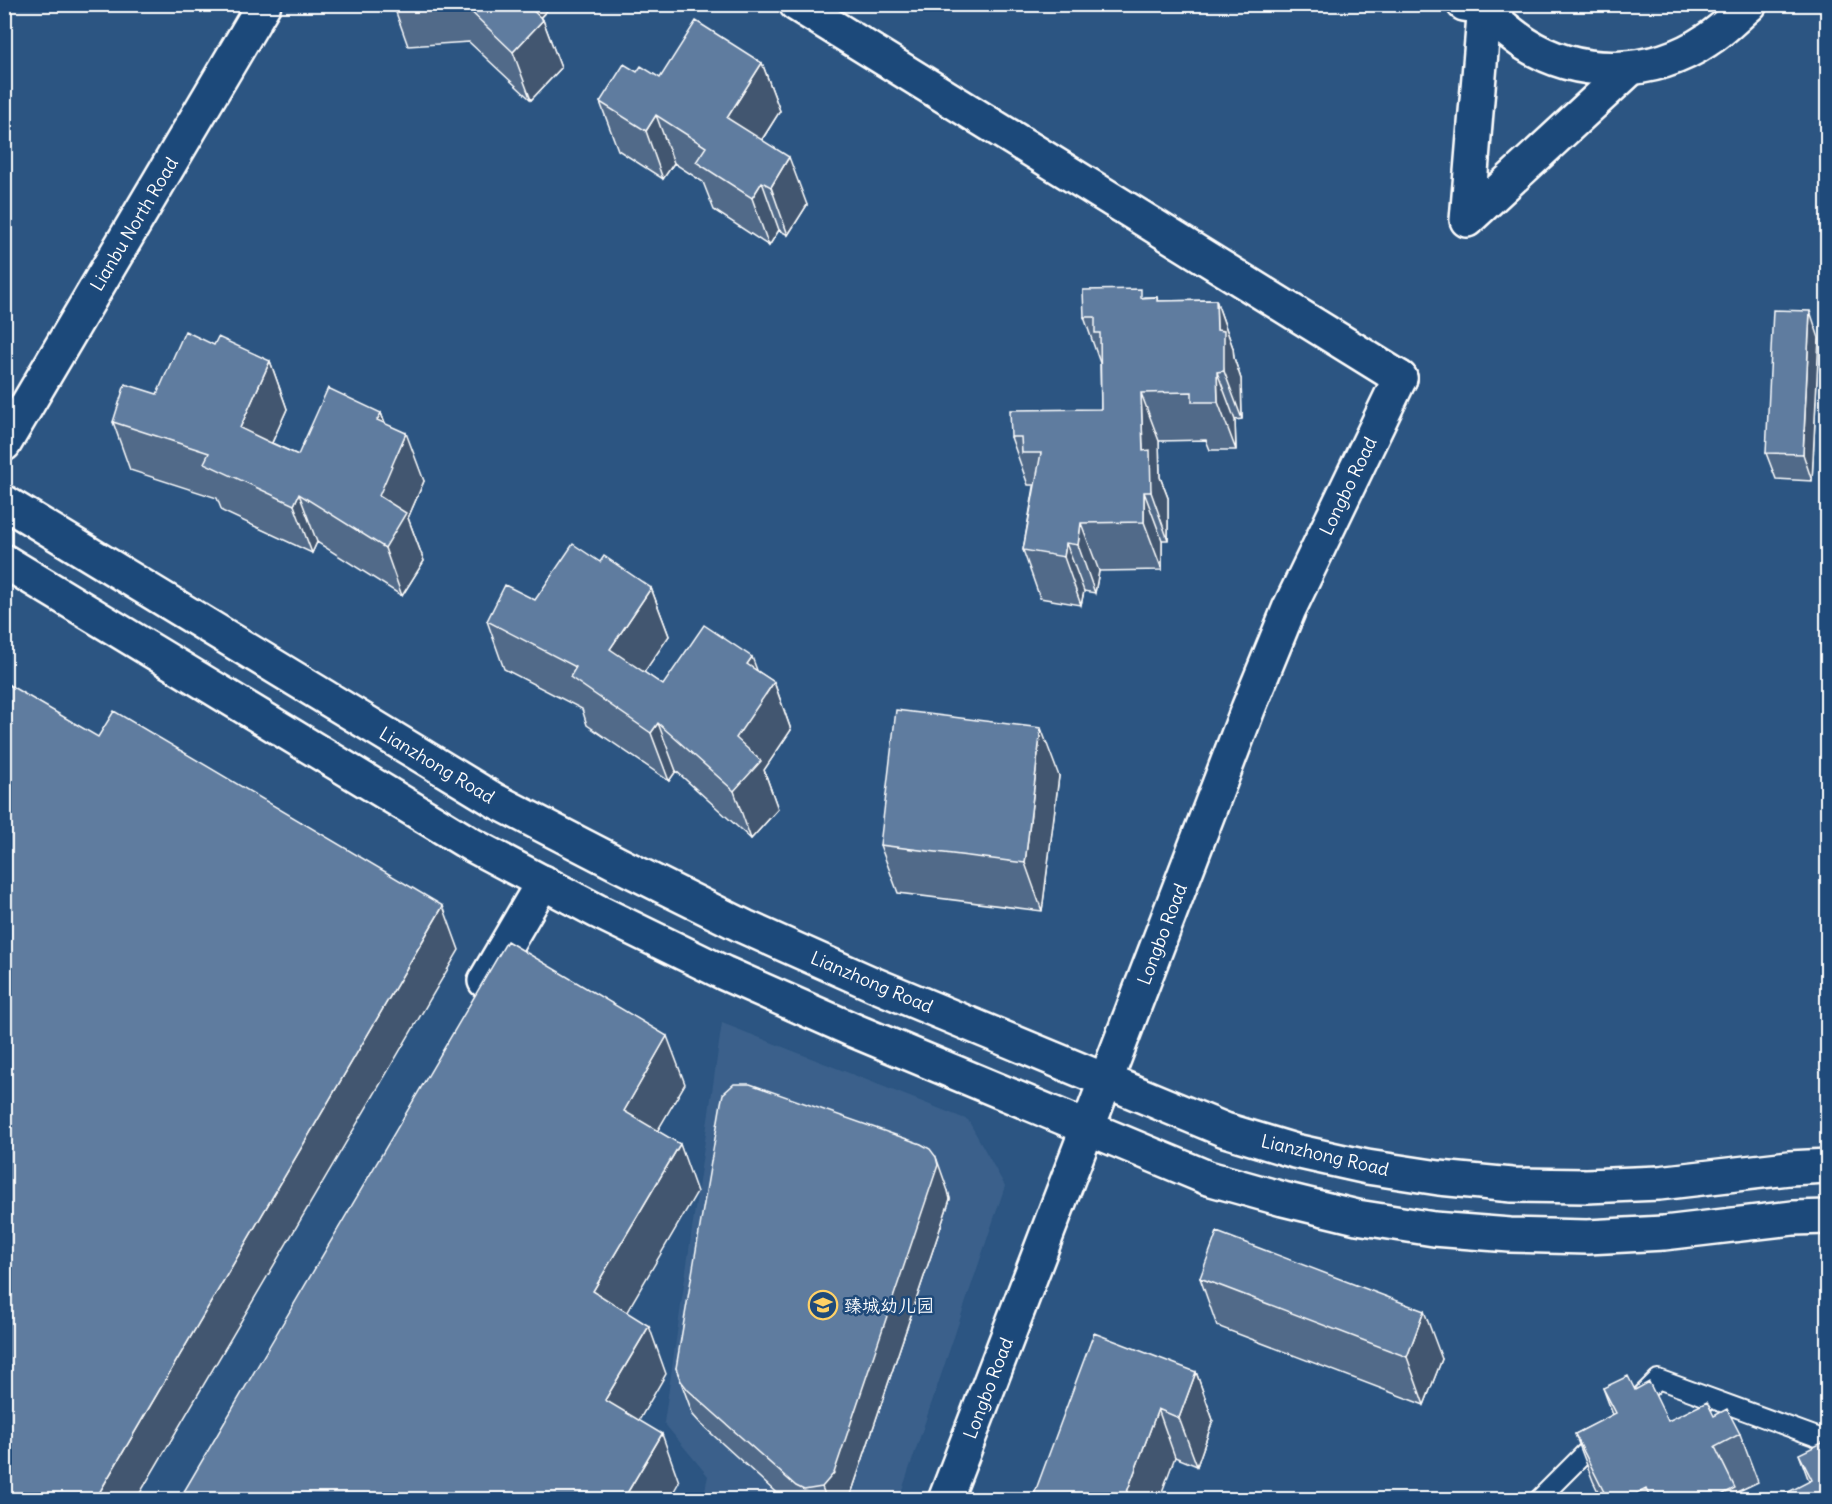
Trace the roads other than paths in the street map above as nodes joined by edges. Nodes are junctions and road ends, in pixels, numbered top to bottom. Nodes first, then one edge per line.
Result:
1 (264, 4) edge
2 (796, 4) edge
3 (1750, 4) edge
4 (1478, 5) edge
5 (1632, 68) junction
6 (4, 444) edge
7 (4, 502) edge
8 (4, 561) edge
9 (543, 882) junction
10 (471, 1006) edge
11 (1106, 1080) junction
12 (1088, 1128) junction
13 (1827, 1166) edge
14 (1827, 1217) edge
15 (1827, 1441) edge
16 (945, 1500) edge
17 (1538, 1500) edge

1 - 6 street, Lianbu North Road
2 - 11 street, Longbo Road
3 - 5 street
4 - 5 street
4 - 5 street
7 - 11 street, Lianzhong Road
8 - 9 street
9 - 10 street
9 - 12 street
11 - 12 street, Longbo Road
11 - 13 street, Lianzhong Road
12 - 14 street
12 - 16 street, Longbo Road
15 - 17 lane

